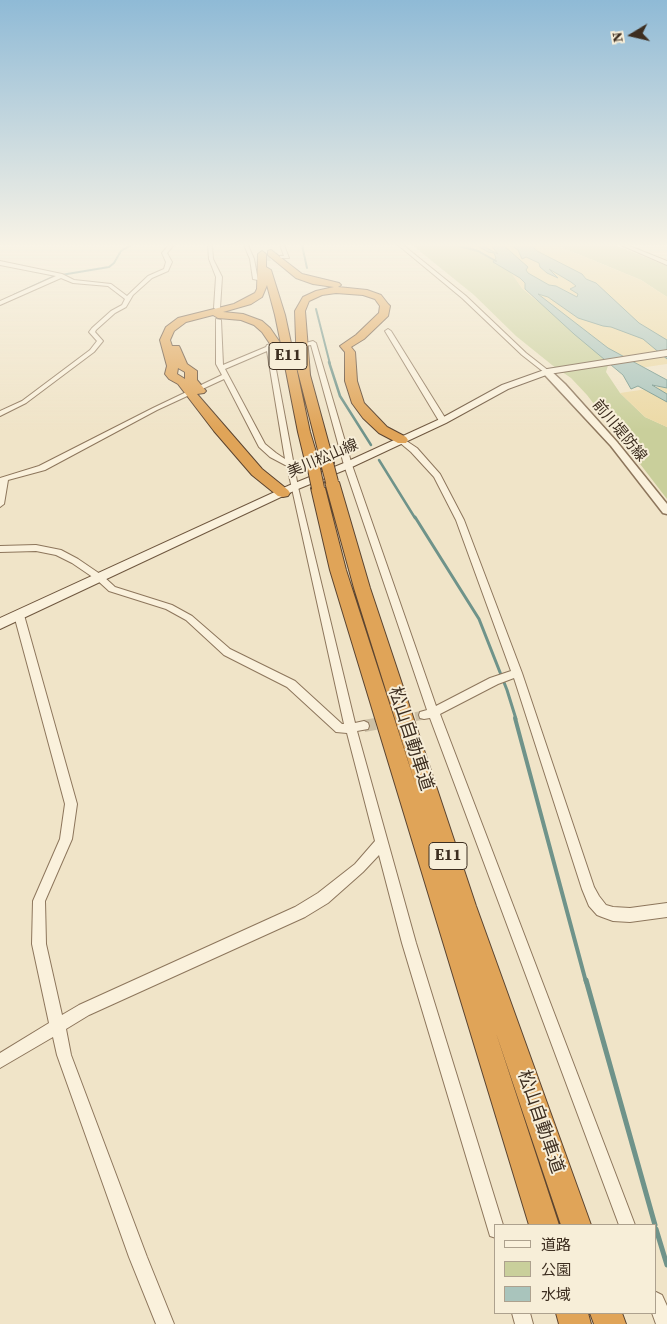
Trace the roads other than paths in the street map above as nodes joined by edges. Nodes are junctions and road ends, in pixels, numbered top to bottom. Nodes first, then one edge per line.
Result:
1 (123, 307) edge
2 (234, 307) edge
3 (277, 307) edge
4 (288, 307) edge
5 (302, 307) edge
6 (385, 307) edge
7 (392, 307) edge
8 (474, 307) edge
9 (218, 320) dead end
10 (388, 331) dead end
11 (305, 344) dead end
12 (667, 353) edge
13 (290, 365) junction
14 (221, 368) junction
15 (552, 371) junction
16 (226, 376) junction
17 (305, 378) junction
18 (194, 391) junction
19 (0, 414) edge
20 (442, 421) junction
21 (402, 440) junction
22 (290, 465) junction
23 (348, 466) junction
24 (323, 475) junction
25 (2, 480) edge
26 (294, 487) junction
27 (283, 493) junction
28 (0, 504) edge
29 (667, 511) edge
30 (0, 549) edge
31 (100, 578) junction
32 (19, 615) junction
33 (0, 624) edge
34 (518, 673) junction
35 (429, 713) junction
36 (364, 726) tunnel mouth
37 (351, 728) junction
38 (382, 842) junction
39 (667, 910) edge
40 (58, 1026) junction
41 (0, 1061) edge
42 (494, 1224) edge
43 (544, 1224) edge
44 (576, 1224) edge
45 (627, 1224) edge
46 (657, 1304) edge
47 (165, 1324) edge
48 (665, 1324) edge

1 - 19 street
2 - 18 highway
3 - 13 highway, 松山自動車道 / E11
4 - 17 highway, 松山自動車道 / E11
5 - 17 highway
6 - 21 highway
7 - 21 highway
8 - 15 street
9 - 14 street
10 - 20 street
11 - 23 street
12 - 15 main road, 美川松山線
13 - 18 highway
13 - 24 highway, 松山自動車道 / E11
14 - 16 street
14 - 22 street
15 - 20 main road, 美川松山線
15 - 29 street, 前川堤防線
16 - 18 street
16 - 22 street
17 - 24 highway, 松山自動車道 / E11
18 - 25 street
18 - 27 highway
20 - 21 main road, 美川松山線
21 - 23 main road, 美川松山線
21 - 34 street
22 - 26 street
23 - 26 main road, 美川松山線
23 - 35 street
24 - 43 highway, 松山自動車道 / E11
24 - 44 highway, 松山自動車道 / E11
25 - 28 street
26 - 27 main road, 美川松山線
26 - 37 street
27 - 31 main road, 美川松山線
30 - 31 street
31 - 32 main road, 美川松山線
31 - 37 street
32 - 33 main road, 美川松山線
32 - 40 street
34 - 35 street
34 - 39 street
35 - 45 street
36 - 37 street
37 - 38 street
38 - 40 street
38 - 42 street
40 - 41 street
40 - 47 street
46 - 48 street

